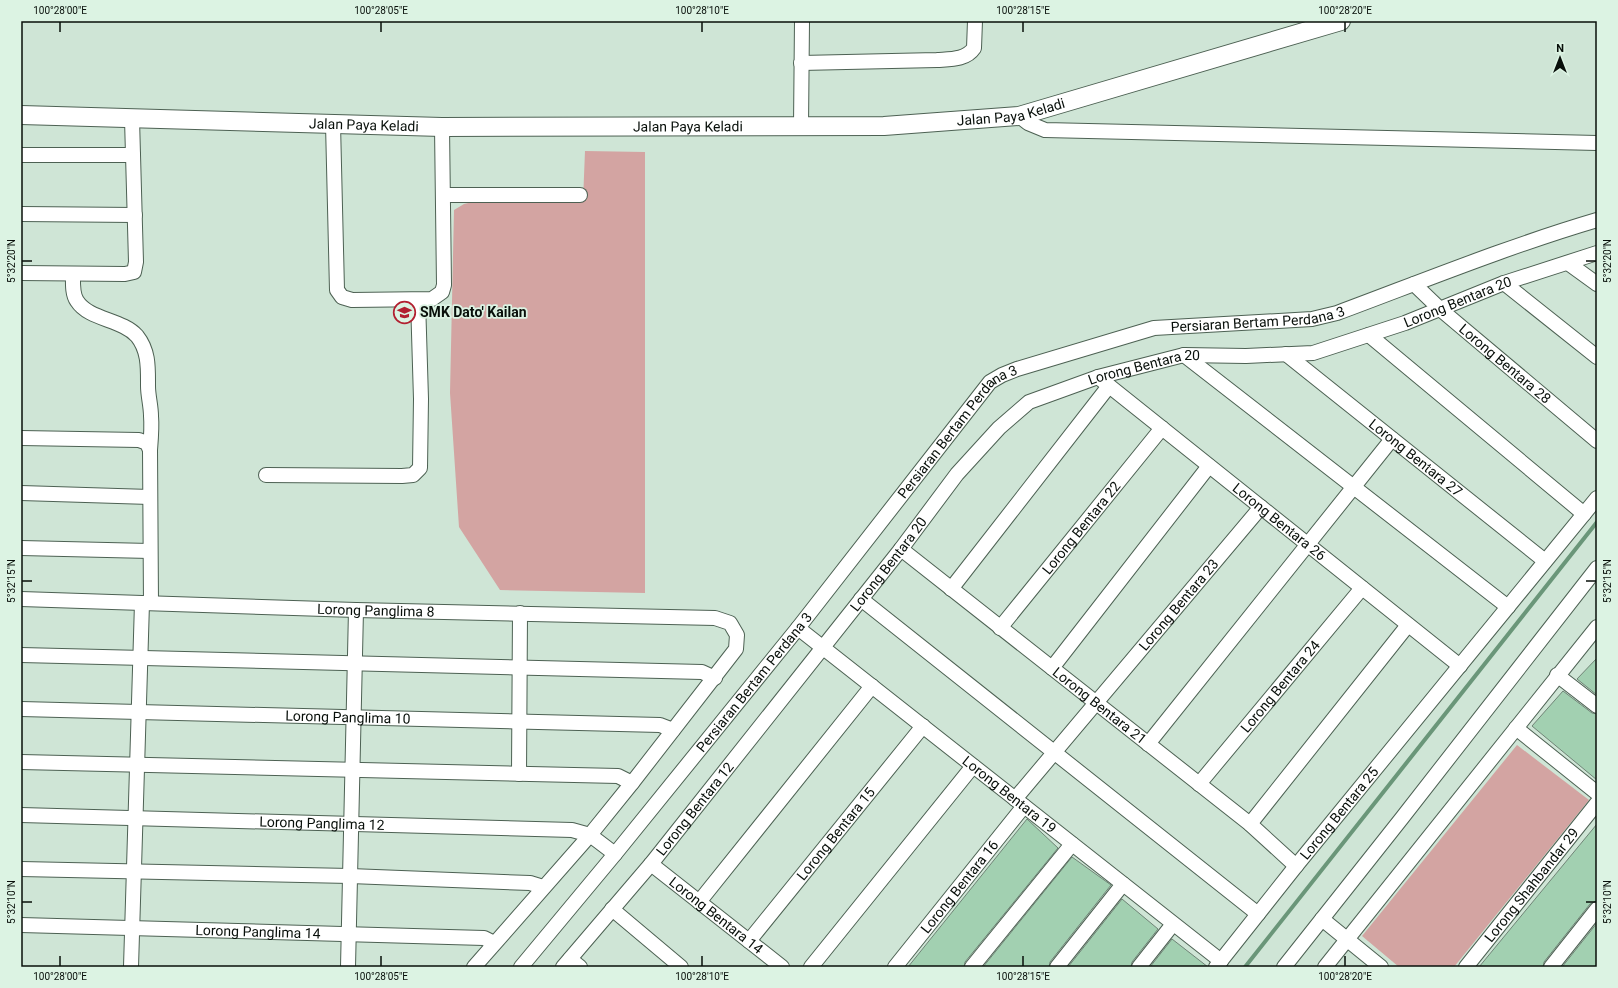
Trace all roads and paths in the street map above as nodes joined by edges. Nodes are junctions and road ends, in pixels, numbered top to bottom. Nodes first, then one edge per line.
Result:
1 (802, 21) edge
2 (975, 21) edge
3 (1341, 21) edge
4 (801, 62) junction
5 (21, 115) edge
6 (1019, 116) junction
7 (132, 119) junction
8 (333, 124) junction
9 (801, 126) junction
10 (442, 127) junction
11 (1597, 143) edge
12 (21, 155) edge
13 (133, 155) junction
14 (443, 195) junction
15 (580, 195) dead end
16 (21, 214) edge
17 (134, 215) junction
18 (1597, 220) edge
19 (1597, 253) edge
20 (1568, 263) junction
21 (21, 273) edge
22 (73, 274) junction
23 (1504, 283) junction
24 (1414, 284) junction
25 (1597, 284) edge
26 (418, 300) junction
27 (1440, 309) junction
28 (1369, 335) junction
29 (1286, 354) junction
30 (1184, 355) junction
31 (1597, 357) edge
32 (1104, 381) junction
33 (1162, 428) junction
34 (21, 438) edge
35 (1392, 439) junction
36 (1597, 441) edge
37 (150, 450) junction
38 (1209, 466) junction
39 (266, 475) dead end
40 (1354, 487) junction
41 (21, 493) edge
42 (150, 497) junction
43 (1597, 498) edge
44 (1261, 507) junction
45 (1584, 514) junction
46 (1308, 545) junction
47 (21, 548) edge
48 (901, 549) junction
49 (150, 551) junction
50 (1545, 561) junction
51 (1597, 568) edge
52 (1362, 588) junction
53 (951, 589) junction
54 (21, 599) edge
55 (861, 599) junction
56 (146, 603) junction
57 (1508, 607) junction
58 (356, 610) junction
59 (520, 613) junction
60 (1408, 625) junction
61 (1597, 627) edge
62 (798, 628) junction
63 (1000, 628) junction
64 (822, 647) junction
65 (21, 655) edge
66 (141, 658) junction
67 (355, 663) junction
68 (1460, 666) junction
69 (520, 667) junction
70 (1052, 668) junction
71 (1557, 675) junction
72 (715, 678) junction
73 (872, 686) junction
74 (1096, 703) junction
75 (1597, 706) edge
76 (21, 709) edge
77 (139, 711) junction
78 (354, 717) junction
79 (520, 722) junction
80 (923, 726) junction
81 (1516, 728) junction
82 (674, 730) junction
83 (1148, 744) junction
84 (1054, 751) junction
85 (21, 762) edge
86 (137, 765) junction
87 (973, 766) junction
88 (352, 770) junction
89 (519, 774) junction
90 (632, 783) junction
91 (1199, 784) junction
92 (1597, 793) edge
93 (1019, 803) junction
94 (1597, 803) edge
95 (21, 815) edge
96 (136, 818) junction
97 (351, 824) junction
98 (1250, 824) junction
99 (590, 835) junction
100 (1072, 844) junction
101 (615, 854) junction
102 (651, 864) junction
103 (1296, 866) junction
104 (21, 869) edge
105 (134, 871) junction
106 (350, 876) junction
107 (1123, 884) junction
108 (543, 887) junction
109 (699, 902) junction
110 (612, 909) junction
111 (1597, 909) edge
112 (1258, 914) junction
113 (1322, 919) junction
114 (1173, 924) junction
115 (21, 925) edge
116 (132, 928) junction
117 (348, 934) junction
118 (1347, 940) junction
119 (749, 941) junction
120 (494, 943) junction
121 (571, 964) edge
122 (1218, 964) edge
123 (131, 967) edge
124 (348, 967) edge
125 (474, 967) edge
126 (521, 967) edge
127 (681, 967) edge
128 (782, 967) edge
129 (811, 967) edge
130 (895, 967) edge
131 (972, 967) edge
132 (1057, 967) edge
133 (1139, 967) edge
134 (1284, 967) edge
135 (1325, 967) edge
136 (1381, 967) edge
137 (1466, 967) edge
138 (1551, 967) edge

1 - 4 street
2 - 4 street
3 - 6 main road, Jalan Paya Keladi
4 - 9 street
5 - 7 main road, Jalan Paya Keladi
6 - 9 main road, Jalan Paya Keladi
6 - 11 street
7 - 8 main road, Jalan Paya Keladi
7 - 13 street
8 - 10 main road, Jalan Paya Keladi
8 - 26 street
9 - 10 main road, Jalan Paya Keladi
10 - 14 street
12 - 13 street
13 - 17 street
14 - 15 street
14 - 26 street
16 - 17 street
17 - 22 street
18 - 24 street, Persiaran Bertam Perdana 3
19 - 20 street, Lorong Bentara 20
20 - 23 street, Lorong Bentara 20
20 - 25 street
21 - 22 street
22 - 37 street
23 - 27 street, Lorong Bentara 20
23 - 31 street
24 - 27 street, Lorong Bentara 28
24 - 62 street, Persiaran Bertam Perdana 3
26 - 39 street
27 - 28 street, Lorong Bentara 20
27 - 36 street, Lorong Bentara 28
28 - 29 street, Lorong Bentara 20
28 - 45 street
29 - 30 street, Lorong Bentara 20
29 - 35 street, Lorong Bentara 27
30 - 32 street, Lorong Bentara 20
30 - 40 street
32 - 33 street, Lorong Bentara 26
32 - 48 street, Lorong Bentara 20
32 - 53 street
33 - 38 street, Lorong Bentara 26
33 - 63 street, Lorong Bentara 22
34 - 37 street
35 - 40 street
35 - 50 street, Lorong Bentara 27
37 - 42 street
38 - 44 street, Lorong Bentara 26
38 - 70 street
40 - 46 street
40 - 57 street
41 - 42 street
42 - 49 street
43 - 45 street, Lorong Bentara 25
44 - 46 street, Lorong Bentara 26
44 - 74 street, Lorong Bentara 23
45 - 50 street, Lorong Bentara 25
46 - 52 street, Lorong Bentara 26
46 - 83 street
47 - 49 street
48 - 53 street, Lorong Bentara 21
48 - 55 street, Lorong Bentara 20
49 - 56 street
50 - 57 street, Lorong Bentara 25
51 - 113 street
52 - 60 street, Lorong Bentara 26
52 - 91 street, Lorong Bentara 24
53 - 63 street, Lorong Bentara 21
54 - 56 street, Lorong Panglima 8
55 - 64 street, Lorong Bentara 20
55 - 84 street
56 - 58 street, Lorong Panglima 8
56 - 66 street
57 - 68 street, Lorong Bentara 25
58 - 59 street, Lorong Panglima 8
58 - 67 street
59 - 69 street
59 - 72 street, Lorong Panglima 8
60 - 68 street, Lorong Bentara 26
60 - 98 street
61 - 71 street
62 - 64 street, Lorong Bentara 19
62 - 101 street, Persiaran Bertam Perdana 3
63 - 70 street, Lorong Bentara 21
64 - 73 street, Lorong Bentara 19
64 - 102 street, Lorong Bentara 12
65 - 66 street
66 - 67 street
66 - 77 street
67 - 69 street
67 - 78 street
68 - 103 street, Lorong Bentara 25
69 - 72 street
69 - 79 street
70 - 74 street, Lorong Bentara 21
71 - 75 street
71 - 81 street
72 - 82 street
73 - 80 street, Lorong Bentara 19
73 - 109 street
74 - 83 street, Lorong Bentara 21
74 - 84 street, Lorong Bentara 23
76 - 77 street, Lorong Panglima 10
77 - 78 street, Lorong Panglima 10
77 - 86 street
78 - 79 street, Lorong Panglima 10
78 - 88 street
79 - 82 street, Lorong Panglima 10
79 - 89 street
80 - 87 street, Lorong Bentara 19
80 - 119 street, Lorong Bentara 15
81 - 92 street
81 - 118 street
82 - 90 street
83 - 91 street, Lorong Bentara 21
84 - 93 street, Lorong Bentara 16
84 - 112 street
85 - 86 street
86 - 88 street
86 - 96 street
87 - 93 street, Lorong Bentara 19
87 - 129 street
88 - 89 street
88 - 97 street
89 - 90 street
90 - 99 street
91 - 98 street, Lorong Bentara 21
93 - 100 street, Lorong Bentara 19
93 - 130 street, Lorong Bentara 16
94 - 137 street, Lorong Shahbandar 29
95 - 96 street, Lorong Panglima 12
96 - 97 street, Lorong Panglima 12
96 - 105 street
97 - 99 street, Lorong Panglima 12
97 - 106 street
98 - 103 street, Lorong Bentara 21
99 - 101 street, Lorong Panglima 12
99 - 108 street
100 - 107 street, Lorong Bentara 19
100 - 131 street
101 - 126 street, Persiaran Bertam Perdana 3
102 - 109 street, Lorong Bentara 14
102 - 110 street, Lorong Bentara 12
103 - 112 street, Lorong Bentara 25
104 - 105 street
105 - 106 street
105 - 116 street
106 - 108 street
106 - 117 street
107 - 114 street, Lorong Bentara 19
107 - 132 street
108 - 120 street
109 - 119 street, Lorong Bentara 14
110 - 121 street, Lorong Bentara 12
110 - 127 street
111 - 138 street
112 - 122 street, Lorong Bentara 25
113 - 118 street
113 - 134 street
114 - 122 street, Lorong Bentara 19
114 - 133 street
115 - 116 street, Lorong Panglima 14
116 - 117 street, Lorong Panglima 14
116 - 123 street
117 - 120 street, Lorong Panglima 14
117 - 124 street
118 - 135 street
118 - 136 street
119 - 128 street, Lorong Bentara 14
120 - 125 street

